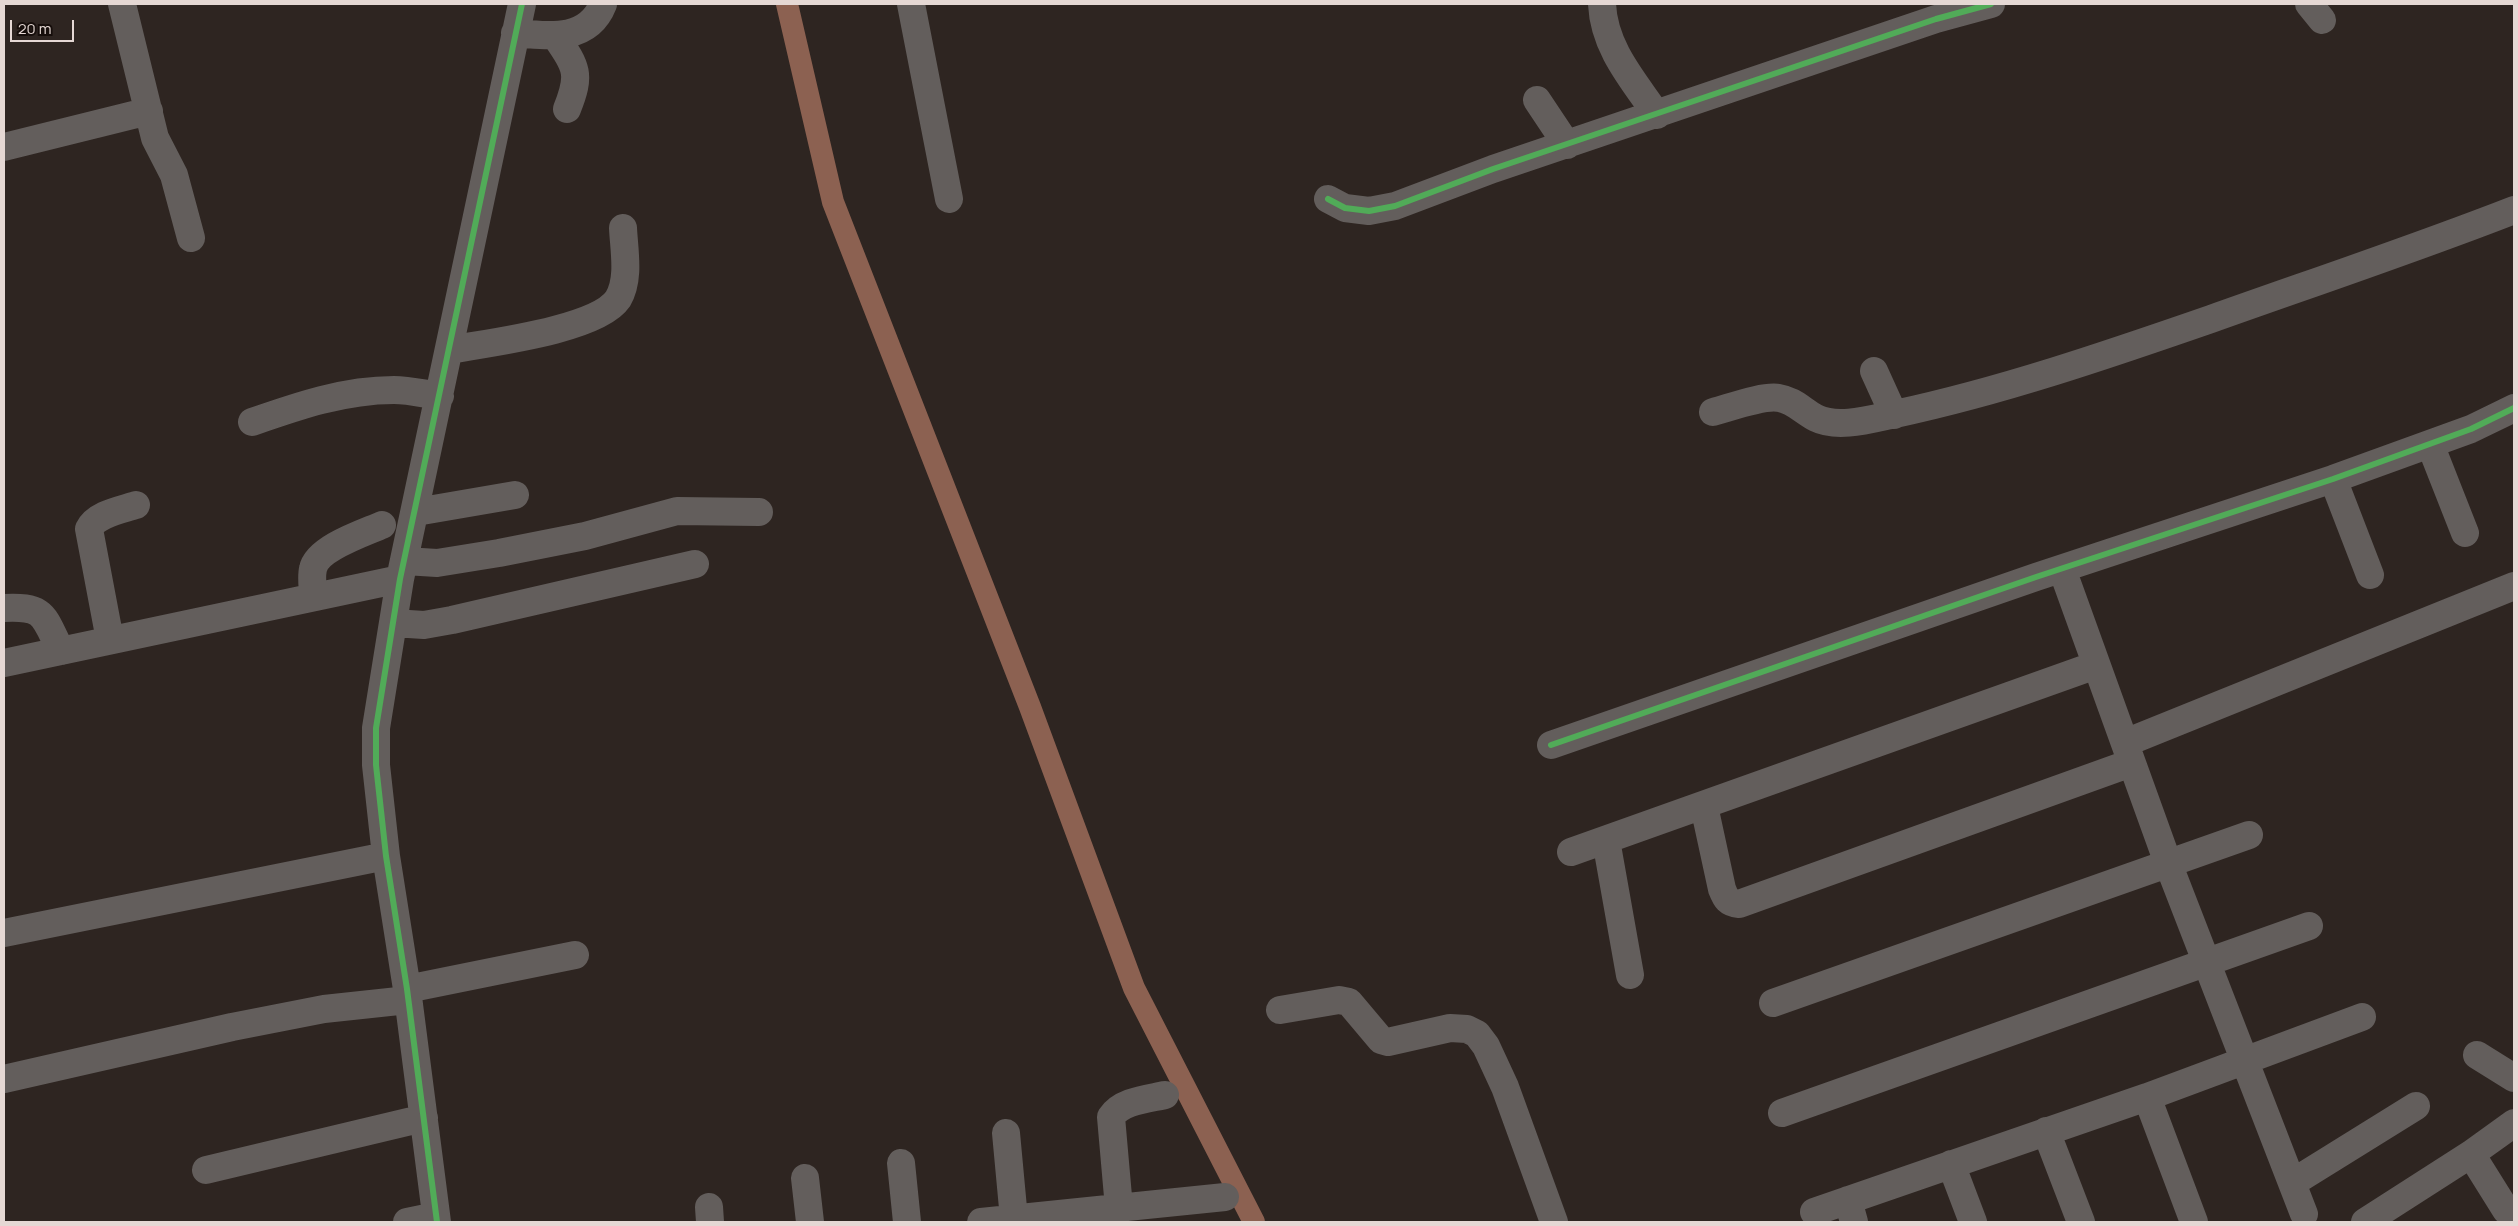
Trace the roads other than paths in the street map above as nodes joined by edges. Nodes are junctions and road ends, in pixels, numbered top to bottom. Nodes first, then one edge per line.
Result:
1 (122, 4) edge
2 (522, 4) edge
3 (603, 4) edge
4 (911, 4) edge
5 (1602, 4) edge
6 (1991, 4) edge
7 (1932, 12) edge
8 (515, 34) junction
9 (556, 37) junction
10 (1537, 100) dead end
11 (567, 109) dead end
12 (149, 111) junction
13 (1657, 115) junction
14 (1567, 145) junction
15 (4, 148) edge
16 (949, 199) dead end
17 (1328, 199) dead end
18 (2514, 210) edge
19 (623, 228) dead end
20 (190, 238) dead end
21 (449, 350) junction
22 (1874, 371) dead end
23 (440, 396) junction
24 (2514, 408) edge
25 (1713, 412) dead end
26 (1894, 414) junction
27 (252, 422) dead end
28 (2430, 444) junction
29 (2333, 479) junction
30 (515, 495) dead end
31 (136, 505) dead end
32 (416, 512) junction
33 (759, 512) dead end
34 (382, 525) dead end
35 (2464, 532) dead end
36 (694, 564) dead end
37 (2062, 569) junction
38 (403, 570) junction
39 (2370, 574) dead end
40 (2514, 586) edge
41 (313, 597) junction
42 (4, 608) edge
43 (393, 623) junction
44 (110, 640) junction
45 (61, 651) junction
46 (4, 663) edge
47 (2096, 665) junction
48 (1551, 745) dead end
49 (2128, 753) junction
50 (1704, 806) junction
51 (2249, 835) dead end
52 (1606, 840) junction
53 (1571, 852) dead end
54 (386, 856) junction
55 (2168, 863) junction
56 (2309, 926) dead end
57 (4, 933) edge
58 (575, 955) dead end
59 (2207, 964) junction
60 (1630, 976) dead end
61 (408, 994) junction
62 (1773, 1003) dead end
63 (1280, 1010) dead end
64 (2362, 1017) dead end
65 (2477, 1055) dead end
66 (2244, 1062) junction
67 (2514, 1078) edge
68 (4, 1080) edge
69 (1165, 1095) dead end
70 (2147, 1097) junction
71 (2416, 1106) dead end
72 (1782, 1114) dead end
73 (424, 1118) junction
74 (2514, 1123) edge
75 (2046, 1131) junction
76 (1006, 1133) dead end
77 (2471, 1154) junction
78 (901, 1163) dead end
79 (1951, 1164) junction
80 (206, 1170) dead end
81 (805, 1178) dead end
82 (2292, 1183) junction
83 (1225, 1197) dead end
84 (1119, 1208) junction
85 (2506, 1210) dead end
86 (1851, 1211) edge
87 (1814, 1212) dead end
88 (2304, 1214) dead end
89 (437, 1219) edge
90 (1014, 1219) junction
91 (407, 1222) edge
92 (810, 1222) edge
93 (907, 1222) edge
94 (981, 1222) edge
95 (1554, 1222) edge
96 (1973, 1222) edge
97 (2081, 1222) edge
98 (2194, 1222) edge
99 (2365, 1222) edge

1 - 12 street
2 - 8 street
3 - 9 street
4 - 16 street
5 - 13 street
6 - 7 street
7 - 13 street
8 - 9 street
8 - 21 street
9 - 11 street
10 - 14 street
12 - 15 street
12 - 20 street
13 - 14 street
14 - 17 street
18 - 26 street
19 - 21 street
21 - 23 street
22 - 26 street
23 - 27 street
23 - 32 street
24 - 28 street
25 - 26 street
28 - 29 street
28 - 35 street
29 - 37 street
29 - 39 street
30 - 32 street
31 - 44 street
32 - 38 street
33 - 38 street
34 - 41 street
36 - 43 street
37 - 47 street
37 - 48 street
38 - 41 street
38 - 43 street
40 - 49 street
41 - 44 street
42 - 45 street
43 - 54 street
44 - 45 street
45 - 46 street
47 - 49 street
47 - 50 street
49 - 50 street
49 - 55 street
50 - 52 street
51 - 55 street
52 - 53 street
52 - 60 street
54 - 57 street
54 - 61 street
55 - 59 street
55 - 62 street
56 - 59 street
58 - 61 street
59 - 66 street
59 - 72 street
61 - 68 street
61 - 73 street
63 - 95 street
64 - 66 street
65 - 67 street
66 - 70 street
66 - 82 street
69 - 84 street
70 - 75 street
70 - 98 street
71 - 82 street
73 - 80 street
73 - 89 street
74 - 77 street
75 - 79 street
75 - 97 street
76 - 90 street
77 - 85 street
77 - 99 street
78 - 93 street
79 - 86 street
79 - 96 street
81 - 92 street
82 - 88 street
83 - 84 street
84 - 90 street
86 - 87 street
89 - 91 street
90 - 94 street

